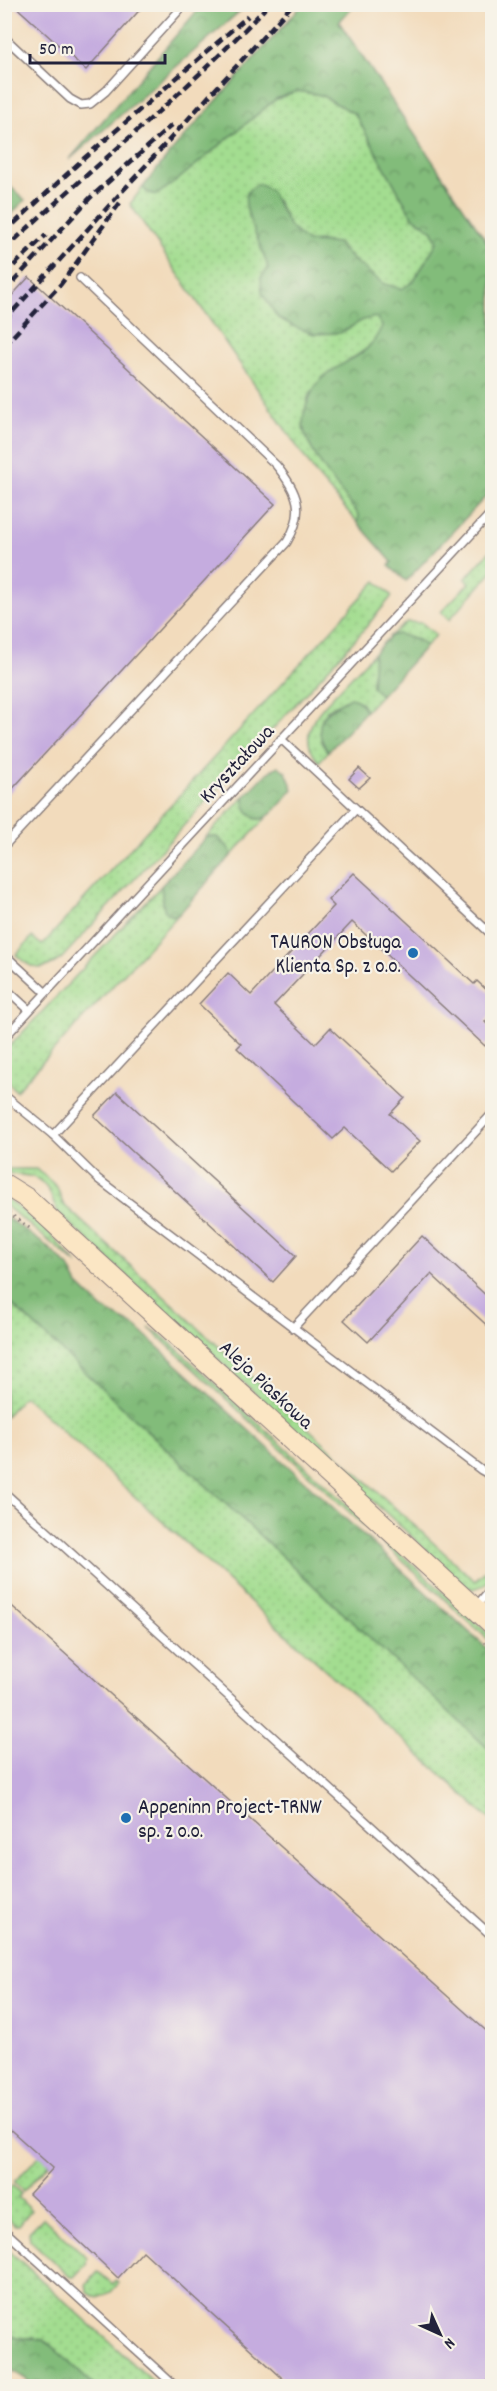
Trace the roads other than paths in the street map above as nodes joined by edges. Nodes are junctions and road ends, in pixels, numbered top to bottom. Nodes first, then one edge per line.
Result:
1 (185, 4) edge
2 (4, 37) edge
3 (80, 278) dead end
4 (492, 512) edge
5 (281, 739) junction
6 (356, 808) junction
7 (4, 846) edge
8 (492, 935) edge
9 (4, 954) edge
10 (4, 987) edge
11 (45, 992) junction
12 (29, 1010) junction
13 (4, 1038) edge
14 (4, 1095) edge
15 (492, 1114) edge
16 (53, 1135) junction
17 (4, 1184) edge
18 (294, 1328) junction
19 (492, 1476) edge
20 (4, 1492) edge
21 (492, 1587) edge
22 (475, 1608) junction
23 (492, 1624) edge
24 (492, 1936) edge
25 (4, 2230) edge
26 (176, 2386) edge

1 - 2 lane
3 - 7 lane
4 - 5 lane, Kryształowa
5 - 6 lane
5 - 11 lane, Kryształowa
6 - 8 lane
6 - 16 lane
9 - 11 lane
10 - 12 lane
11 - 12 lane, Kryształowa
12 - 13 lane, Kryształowa
14 - 16 lane
15 - 18 lane
16 - 18 lane
17 - 22 main road, Aleja Piaskowa
18 - 19 lane
20 - 24 lane
21 - 22 lane
22 - 23 main road, Aleja Piaskowa
25 - 26 lane

